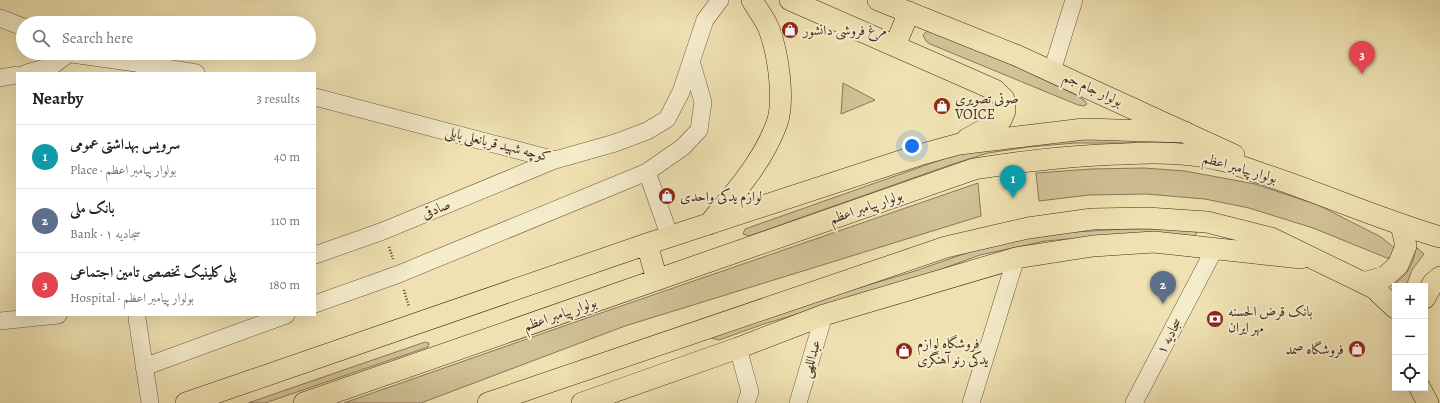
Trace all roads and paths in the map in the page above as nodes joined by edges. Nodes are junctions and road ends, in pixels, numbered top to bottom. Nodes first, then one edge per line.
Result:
1 (720, 0) edge
2 (752, 0) edge
3 (790, 0) edge
4 (878, 0) edge
5 (1074, 0) edge
6 (909, 12) junction
7 (0, 18) edge
8 (16, 24) edge
9 (895, 46) junction
10 (59, 60) edge
11 (96, 60) edge
12 (691, 61) junction
13 (136, 68) edge
14 (1052, 71) junction
15 (31, 72) edge
16 (184, 72) edge
17 (16, 75) edge
18 (0, 78) edge
19 (316, 97) edge
20 (1185, 132) junction
21 (959, 144) junction
22 (555, 160) junction
23 (648, 172) junction
24 (1304, 187) junction
25 (709, 224) junction
26 (1401, 225) junction
27 (670, 237) junction
28 (1440, 237) edge
29 (647, 244) junction
30 (1215, 248) junction
31 (316, 255) edge
32 (1016, 258) junction
33 (1316, 260) junction
34 (1440, 277) edge
35 (657, 280) junction
36 (1363, 283) junction
37 (1428, 292) edge
38 (316, 304) edge
39 (1392, 305) edge
40 (824, 315) junction
41 (38, 316) edge
42 (283, 316) edge
43 (137, 318) dead end
44 (0, 321) edge
45 (738, 348) junction
46 (144, 367) junction
47 (1422, 391) edge
48 (616, 396) edge
49 (150, 403) edge
50 (186, 403) edge
51 (304, 403) edge
52 (488, 403) edge
53 (582, 403) edge
54 (746, 403) edge
55 (798, 403) edge
56 (971, 403) edge
57 (1134, 403) edge
58 (1428, 403) edge

1 - 12 street, کوچه شهید قربانعلی بابلی
2 - 25 main road
3 - 9 main road
4 - 6 main road, بولوار جام جم
5 - 14 street
6 - 9 main road
6 - 14 main road, بولوار جام جم
7 - 8 street
9 - 21 main road
10 - 15 street
11 - 13 street
12 - 22 street, کوچه شهید قربانعلی بابلی
12 - 23 street
13 - 16 street
14 - 20 main road, بولوار جام جم
17 - 18 street
19 - 22 street, کوچه شهید قربانعلی بابلی
20 - 21 main road
20 - 24 main road, بولوار جام جم
21 - 25 main road
22 - 31 street, صادقی
23 - 27 street
23 - 38 street
24 - 26 main road, بولوار پیامبر اعظم
24 - 35 main road, بولوار پیامبر اعظم
25 - 27 main road
26 - 28 main road, بولوار پیامبر اعظم
26 - 36 main road
27 - 29 main road
29 - 35 main road
29 - 50 main road
30 - 32 main road
30 - 33 main road
30 - 57 street, سجادیه ۱
32 - 40 main road
32 - 56 street
33 - 36 main road
33 - 52 main road
34 - 37 main road
35 - 51 main road, بولوار پیامبر اعظم
36 - 39 main road
40 - 45 main road
40 - 55 street, عبداللهی
41 - 44 street
42 - 46 street
43 - 46 street
45 - 48 main road
45 - 54 street
46 - 49 street
47 - 58 main road
48 - 53 main road

